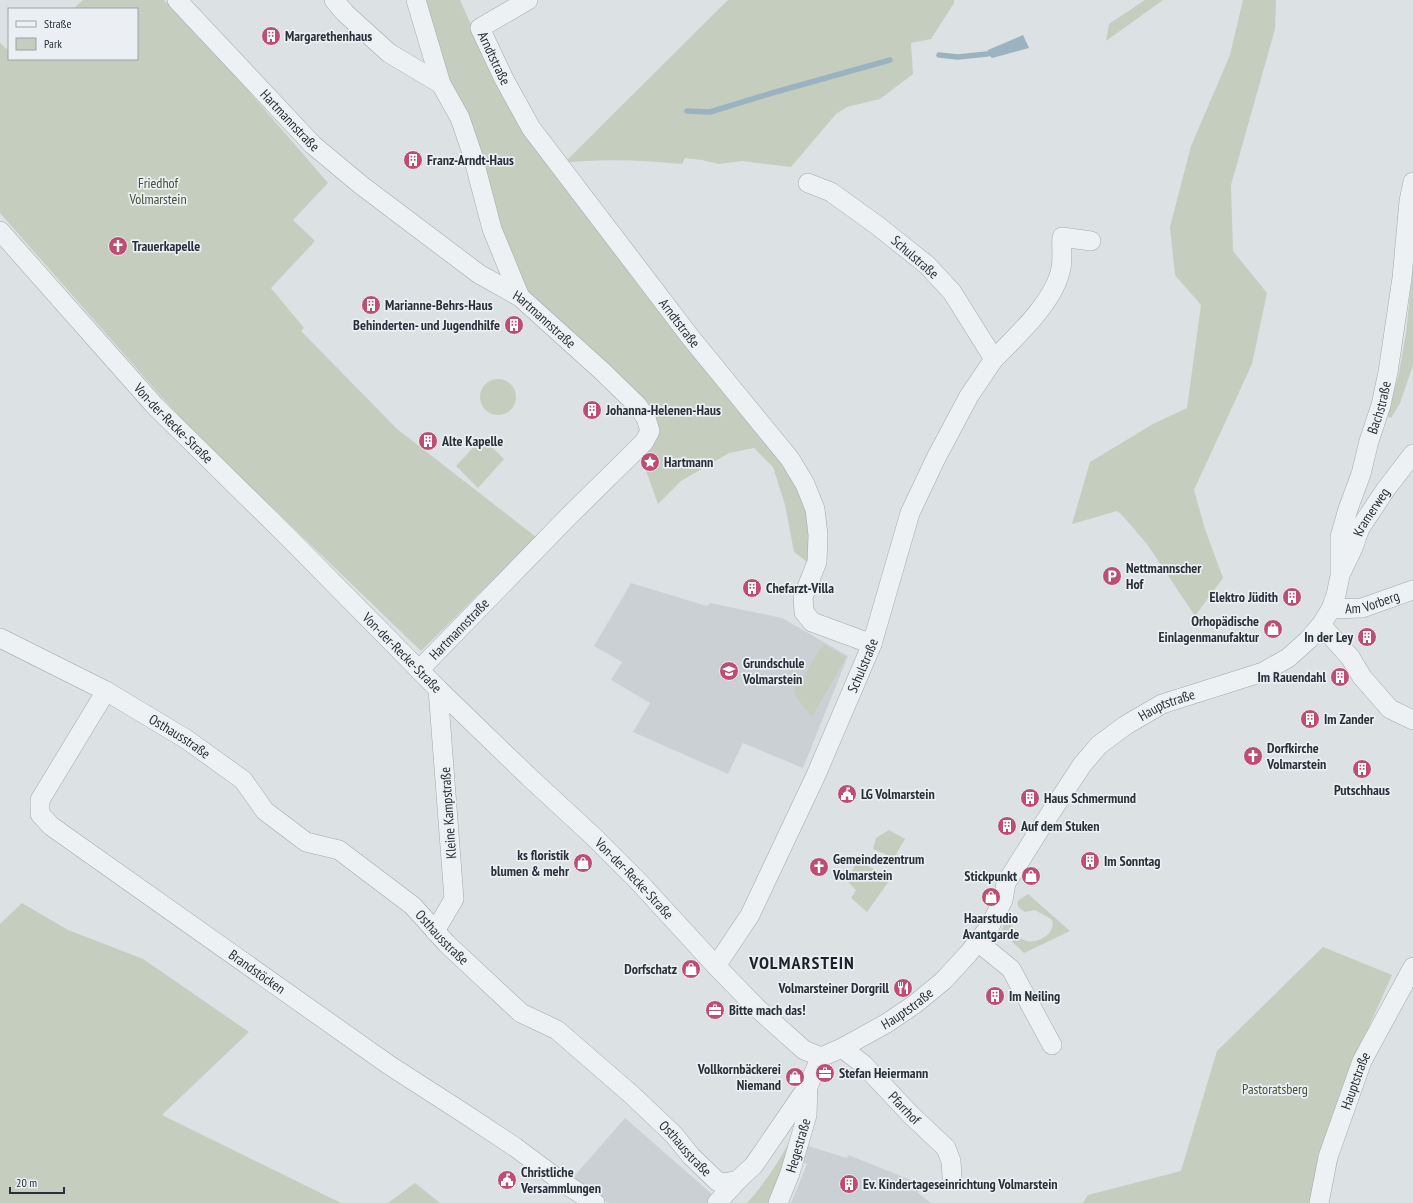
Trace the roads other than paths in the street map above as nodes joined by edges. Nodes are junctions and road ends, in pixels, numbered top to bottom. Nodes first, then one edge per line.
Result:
1 (177, 0) edge
2 (334, 0) edge
3 (416, 0) edge
4 (528, 0) edge
5 (440, 84) junction
6 (1413, 182) edge
7 (808, 183) dead end
8 (0, 231) edge
9 (1091, 241) dead end
10 (520, 297) junction
11 (994, 359) junction
12 (1413, 454) edge
13 (1340, 576) junction
14 (1413, 590) edge
15 (1326, 617) junction
16 (0, 638) edge
17 (872, 644) junction
18 (419, 670) junction
19 (438, 689) junction
20 (106, 691) junction
21 (1413, 720) edge
22 (435, 931) junction
23 (978, 942) junction
24 (716, 966) junction
25 (1413, 966) edge
26 (1052, 1045) dead end
27 (842, 1048) junction
28 (821, 1056) junction
29 (808, 1086) junction
30 (952, 1177) dead end
31 (738, 1180) junction
32 (595, 1203) edge
33 (717, 1203) edge
34 (778, 1203) edge
35 (1319, 1203) edge

1 - 10 street, Hartmannstraße
2 - 5 street
3 - 5 street
4 - 17 street, Arndtstraße
5 - 10 street
6 - 13 street, Bachstraße
7 - 11 street, Schulstraße
8 - 18 street, Von-der-Recke-Straße
9 - 11 street, Schulstraße
10 - 18 street, Hartmannstraße
11 - 17 street, Schulstraße
12 - 13 street, Kramerweg
13 - 15 street, Bachstraße
14 - 15 street, Am Vorberg
15 - 21 street
15 - 23 street, Hauptstraße
16 - 20 street, Osthausstraße
17 - 24 street, Schulstraße
18 - 19 street, Von-der-Recke-Straße
19 - 22 street, Kleine Kampstraße
19 - 24 street, Von-der-Recke-Straße
20 - 22 street, Osthausstraße
20 - 32 street, Brandstöcken
22 - 31 street, Osthausstraße
23 - 26 street
23 - 27 street, Hauptstraße
24 - 28 street, Von-der-Recke-Straße
25 - 35 street, Hauptstraße
27 - 28 street, Hauptstraße
27 - 30 street, Pfarrhof
28 - 29 street
29 - 31 street
29 - 34 street, Hegestraße
31 - 33 street

